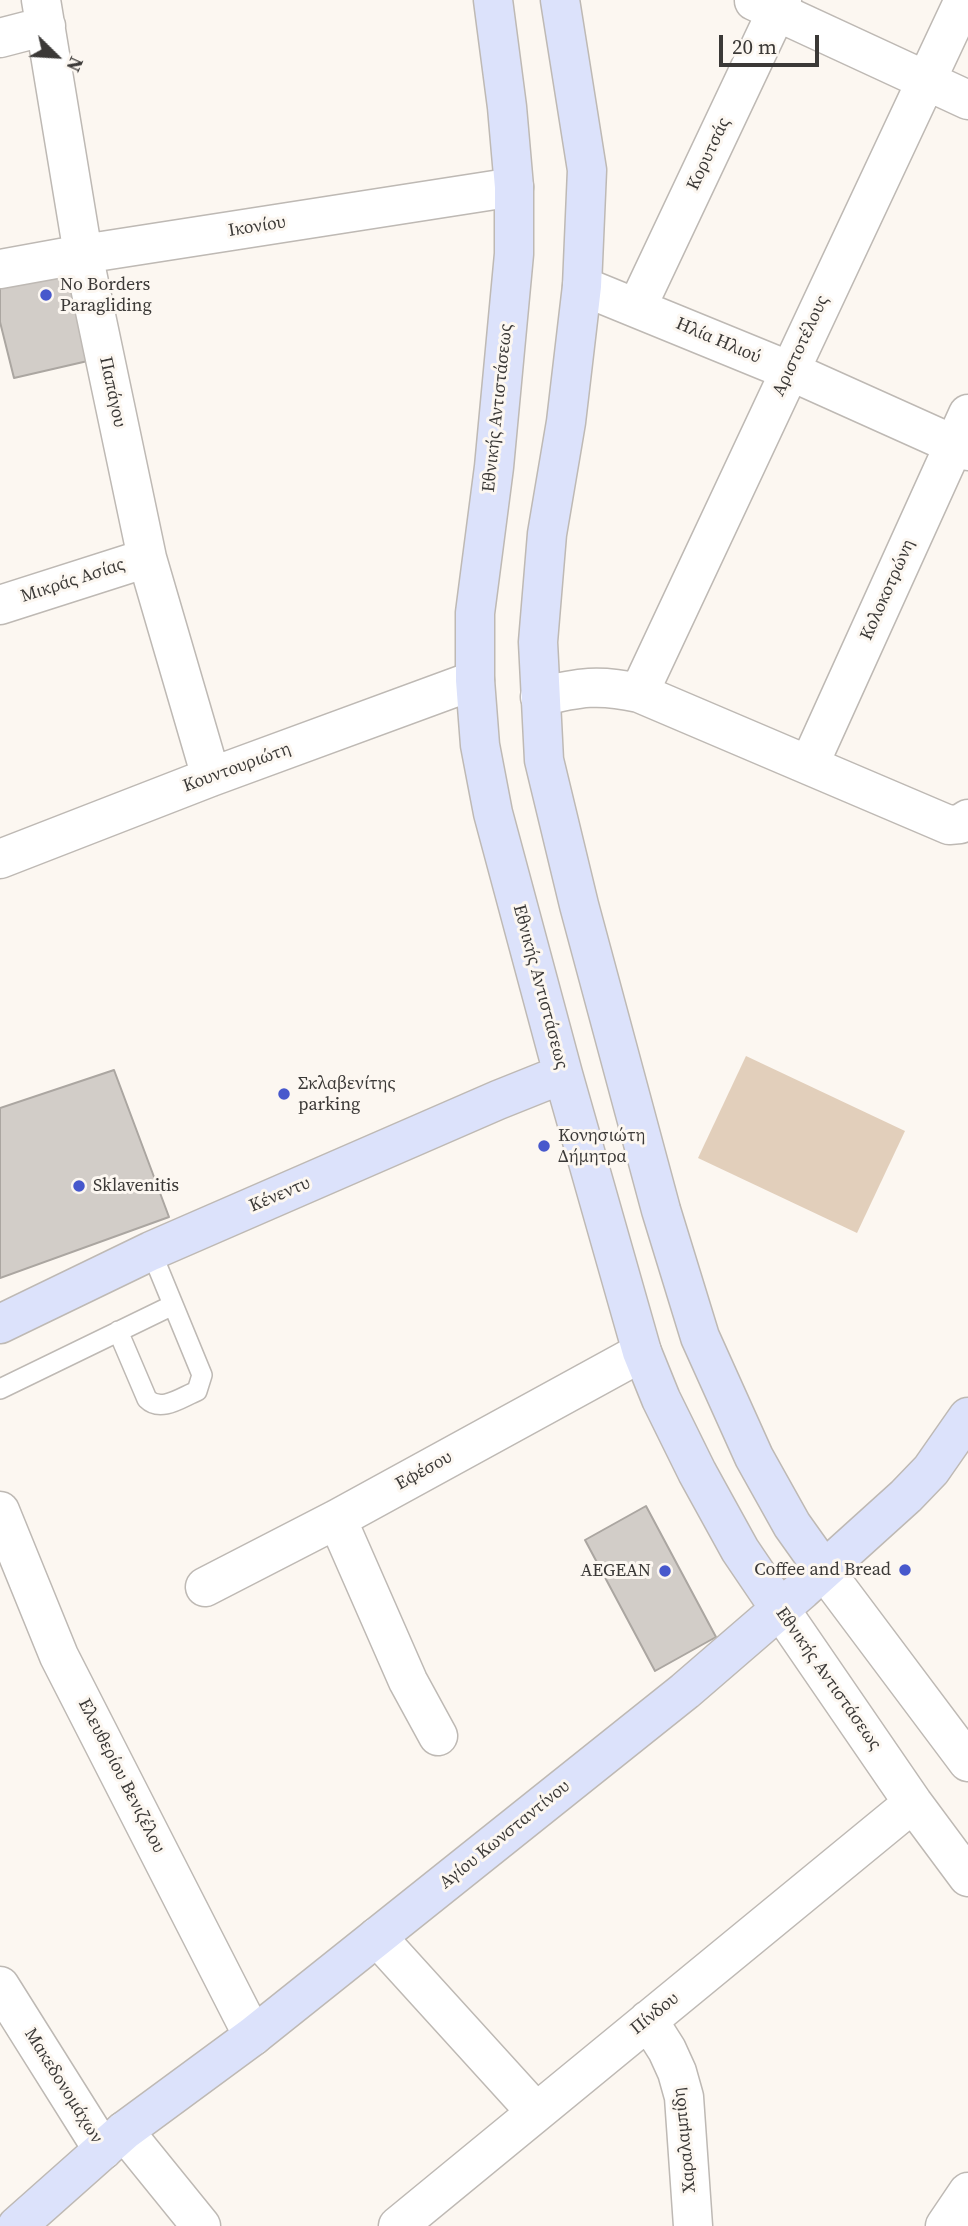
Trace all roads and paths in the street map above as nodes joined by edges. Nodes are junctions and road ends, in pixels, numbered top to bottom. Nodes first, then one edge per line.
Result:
1 (493, 0) edge
2 (560, 0) edge
3 (964, 0) edge
4 (770, 4) edge
5 (43, 13) edge
6 (0, 38) edge
7 (925, 81) junction
8 (968, 100) edge
9 (514, 187) junction
10 (83, 254) junction
11 (0, 269) edge
12 (582, 286) junction
13 (637, 307) junction
14 (790, 371) junction
15 (963, 437) edge
16 (147, 558) junction
17 (0, 605) edge
18 (475, 680) junction
19 (639, 693) junction
20 (540, 697) junction
21 (809, 765) junction
22 (211, 777) junction
23 (959, 822) edge
24 (0, 859) edge
25 (563, 1074) junction
26 (151, 1251) junction
27 (173, 1305) junction
28 (0, 1324) edge
29 (118, 1331) junction
30 (642, 1352) junction
31 (0, 1389) edge
32 (968, 1417) edge
33 (0, 1511) edge
34 (337, 1519) junction
35 (824, 1570) junction
36 (205, 1587) dead end
37 (780, 1609) junction
38 (438, 1737) dead end
39 (968, 1762) edge
40 (913, 1803) junction
41 (968, 1877) edge
42 (377, 1937) junction
43 (0, 1986) edge
44 (648, 2020) junction
45 (253, 2036) junction
46 (536, 2112) junction
47 (114, 2141) junction
48 (968, 2192) edge
49 (17, 2226) edge
50 (201, 2226) edge
51 (398, 2226) edge
52 (693, 2226) edge
53 (945, 2226) edge

1 - 9 main road, Εθνικής Αντιστάσεως
2 - 12 main road
3 - 7 street, Αριστοτέλους
4 - 7 street
4 - 13 street, Κορυτσάς
5 - 6 street
5 - 10 street, Παπάγου
7 - 8 street
7 - 14 street, Αριστοτέλους
9 - 10 street, Ικονίου
9 - 18 main road, Εθνικής Αντιστάσεως
10 - 11 street, Ικονίου
10 - 16 street, Παπάγου
12 - 13 street, Ηλία Ηλιού
12 - 20 main road
13 - 14 street, Ηλία Ηλιού
14 - 15 street, Ηλία Ηλιού
14 - 19 street, Αριστοτέλους
15 - 21 street, Κολοκοτρώνη
16 - 17 street, Μικράς Ασίας
16 - 22 street, Παπάγου
18 - 22 street, Κουντουριώτη
18 - 25 main road, Εθνικής Αντιστάσεως
19 - 20 street
19 - 21 street
20 - 35 main road
21 - 23 street
22 - 24 street, Κουντουριώτη
25 - 26 main road, Κένεντυ
25 - 30 main road, Εθνικής Αντιστάσεως
26 - 27 lane
26 - 28 main road, Κένεντυ
27 - 29 lane
27 - 29 lane
29 - 31 lane
30 - 34 street, Εφέσου
30 - 37 main road, Εθνικής Αντιστάσεως
32 - 35 main road, Αγίου Κωνσταντίνου
33 - 45 street, Ελευθερίου Βενιζέλου
34 - 36 street, Εφέσου
34 - 38 street
35 - 37 main road, Αγίου Κωνσταντίνου
35 - 39 street
37 - 40 street, Εθνικής Αντιστάσεως
37 - 42 main road, Αγίου Κωνσταντίνου
40 - 41 street, Εθνικής Αντιστάσεως
40 - 44 street, Πίνδου
42 - 45 main road, Αγίου Κωνσταντίνου
42 - 46 street
43 - 47 street, Μακεδονομάχων
44 - 46 street, Πίνδου
44 - 52 street, Χαραλαμπίδη
45 - 47 main road, Αγίου Κωνσταντίνου
46 - 51 street, Πίνδου
47 - 49 main road, Αγίου Κωνσταντίνου
47 - 50 street, Μακεδονομάχων
48 - 53 street

